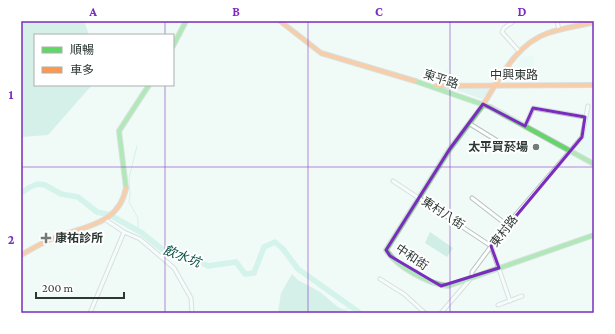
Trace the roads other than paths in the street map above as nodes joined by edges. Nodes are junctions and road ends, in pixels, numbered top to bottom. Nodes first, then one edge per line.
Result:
1 (186, 21) edge
2 (280, 21) edge
3 (514, 21) edge
4 (557, 21) edge
5 (591, 22) edge
6 (559, 30) junction
7 (174, 44) edge
8 (519, 51) junction
9 (496, 85) junction
10 (594, 85) edge
11 (148, 86) edge
12 (434, 86) junction
13 (483, 104) junction
14 (588, 106) dead end
15 (586, 117) junction
16 (470, 124) junction
17 (525, 126) junction
18 (496, 140) dead end
19 (571, 151) junction
20 (594, 164) edge
21 (393, 181) dead end
22 (418, 198) junction
23 (472, 198) dead end
24 (106, 219) junction
25 (507, 225) junction
26 (124, 232) junction
27 (594, 235) edge
28 (491, 246) junction
29 (21, 255) edge
30 (499, 268) junction
31 (472, 277) junction
32 (380, 278) dead end
33 (522, 296) dead end
34 (510, 301) junction
35 (498, 305) dead end
36 (90, 313) edge
37 (192, 313) edge
38 (425, 313) edge
39 (441, 313) edge

1 - 7 street
2 - 12 street, 東平路
3 - 8 street
4 - 6 street
5 - 6 street, 中和街
6 - 8 street, 中和街
8 - 9 street, 中和街
9 - 10 street, 中興東路
9 - 12 street, 中興東路
9 - 13 street, 中和街
11 - 24 street
12 - 13 street, 東平路
13 - 16 street, 中和街
13 - 17 street, 東平路
14 - 15 street, 東村路
15 - 17 street
15 - 19 street, 東村路
16 - 18 street
16 - 22 street, 中和街
17 - 19 street, 東平路
19 - 20 street, 東平路
19 - 25 street, 東村路
21 - 22 street, 東村八街
22 - 28 street, 東村八街
22 - 31 street, 中和街
23 - 25 street
24 - 26 street
24 - 29 street
25 - 28 street, 東村路
26 - 36 street
26 - 37 street
27 - 30 street, 中和街
28 - 30 street
28 - 31 street, 東村路
30 - 31 street, 中和街
30 - 34 street
31 - 39 street, 東村路
32 - 38 street
33 - 34 street
34 - 35 street

